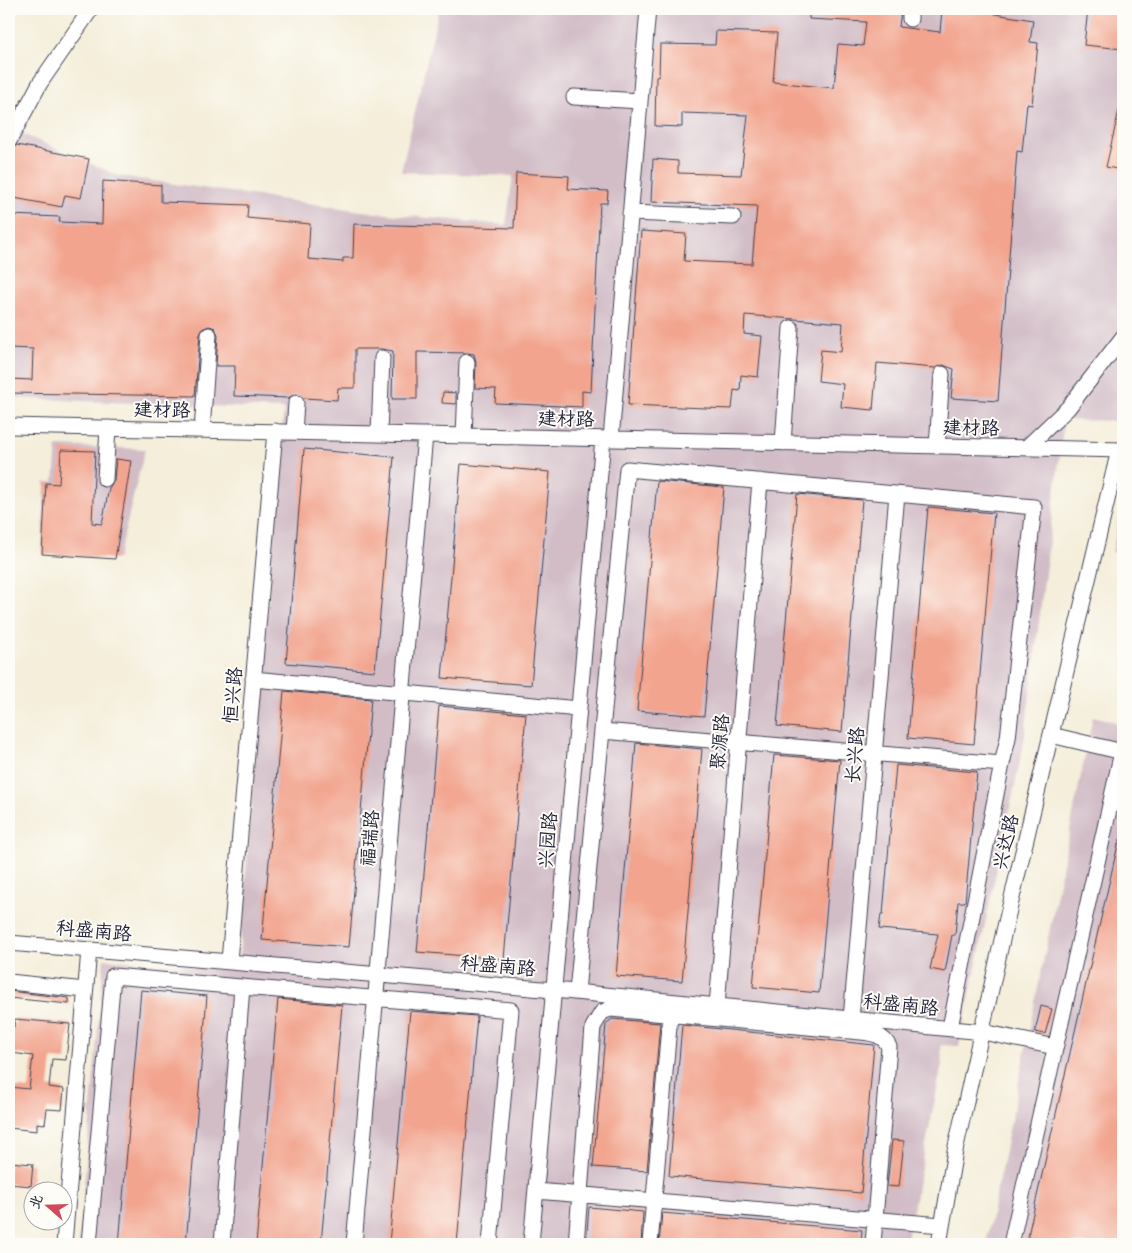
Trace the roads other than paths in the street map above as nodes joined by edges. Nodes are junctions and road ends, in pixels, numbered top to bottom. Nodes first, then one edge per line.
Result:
1 (90, 9) edge
2 (648, 9) edge
3 (574, 97) dead end
4 (640, 101) junction
5 (9, 141) edge
6 (630, 213) junction
7 (733, 217) dead end
8 (791, 328) dead end
9 (209, 335) dead end
10 (1123, 337) edge
11 (382, 358) dead end
12 (467, 362) dead end
13 (942, 374) dead end
14 (296, 403) dead end
15 (9, 426) edge
16 (108, 428) junction
17 (202, 430) junction
18 (275, 431) junction
19 (294, 432) junction
20 (379, 434) junction
21 (425, 435) junction
22 (464, 436) junction
23 (607, 439) junction
24 (783, 443) junction
25 (937, 446) junction
26 (1026, 448) junction
27 (1121, 450) edge
28 (105, 479) dead end
29 (760, 481) junction
30 (897, 494) junction
31 (254, 679) junction
32 (402, 693) junction
33 (579, 709) junction
34 (602, 730) junction
35 (1051, 734) junction
36 (739, 742) junction
37 (1123, 752) edge
38 (874, 753) junction
39 (1002, 764) junction
40 (1120, 772) edge
41 (9, 942) edge
42 (89, 950) junction
43 (228, 961) junction
44 (377, 974) junction
45 (9, 982) edge
46 (242, 987) junction
47 (85, 990) junction
48 (554, 990) junction
49 (578, 992) junction
50 (375, 999) junction
51 (717, 1006) junction
52 (670, 1015) junction
53 (851, 1019) junction
54 (950, 1028) junction
55 (983, 1032) junction
56 (1055, 1047) junction
57 (536, 1191) junction
58 (580, 1194) junction
59 (654, 1201) junction
60 (874, 1219) junction
61 (942, 1225) junction
62 (64, 1244) edge
63 (89, 1244) edge
64 (222, 1244) edge
65 (354, 1244) edge
66 (490, 1244) edge
67 (531, 1244) edge
68 (576, 1244) edge
69 (650, 1244) edge
70 (873, 1244) edge
71 (939, 1244) edge
72 (1011, 1244) edge

1 - 5 street
2 - 4 street, 兴园路
3 - 4 street
4 - 6 street, 兴园路
6 - 7 street
6 - 23 street, 兴园路
8 - 24 street
9 - 17 street
10 - 26 street
11 - 20 street
12 - 22 street
13 - 25 street
14 - 19 street
15 - 16 street, 建材路
16 - 17 street, 建材路
16 - 28 street
17 - 18 street, 建材路
18 - 19 street, 建材路
18 - 31 street, 恒兴路
19 - 20 street, 建材路
20 - 21 street, 建材路
21 - 22 street, 建材路
21 - 32 street, 福瑞路
22 - 23 street, 建材路
23 - 24 street, 建材路
23 - 33 street, 兴园路
24 - 25 street, 建材路
25 - 26 street, 建材路
26 - 27 street, 建材路
27 - 35 street, 兴达路
29 - 30 street
29 - 34 street
29 - 36 street, 聚源路
30 - 38 street, 长兴路
30 - 39 street
31 - 32 street
31 - 43 street, 恒兴路
32 - 33 street
32 - 44 street, 福瑞路
33 - 48 street, 兴园路
34 - 36 street
34 - 49 street
35 - 37 street
35 - 55 street, 兴达路
36 - 38 street
36 - 51 street, 聚源路
37 - 40 street
38 - 39 street
38 - 53 street, 长兴路
39 - 54 street
40 - 56 street
41 - 42 street, 科盛南路
42 - 43 street, 科盛南路
42 - 47 street
43 - 44 street, 科盛南路
44 - 48 street, 科盛南路
44 - 50 street, 福瑞路
45 - 47 street
46 - 50 street
46 - 63 street
46 - 64 street
47 - 62 street
48 - 49 street, 科盛南路
48 - 57 street, 兴园路
49 - 51 street, 科盛南路
50 - 65 street, 福瑞路
50 - 66 street
51 - 53 street, 科盛南路
52 - 58 street
52 - 59 street
52 - 60 street
53 - 54 street, 科盛南路
54 - 55 street, 科盛南路
55 - 56 street, 科盛南路
55 - 61 street, 兴达路
56 - 72 street
57 - 58 street
57 - 67 street, 兴园路
58 - 59 street
58 - 68 street
59 - 60 street
59 - 69 street
60 - 61 street
60 - 70 street
61 - 71 street, 兴达路

